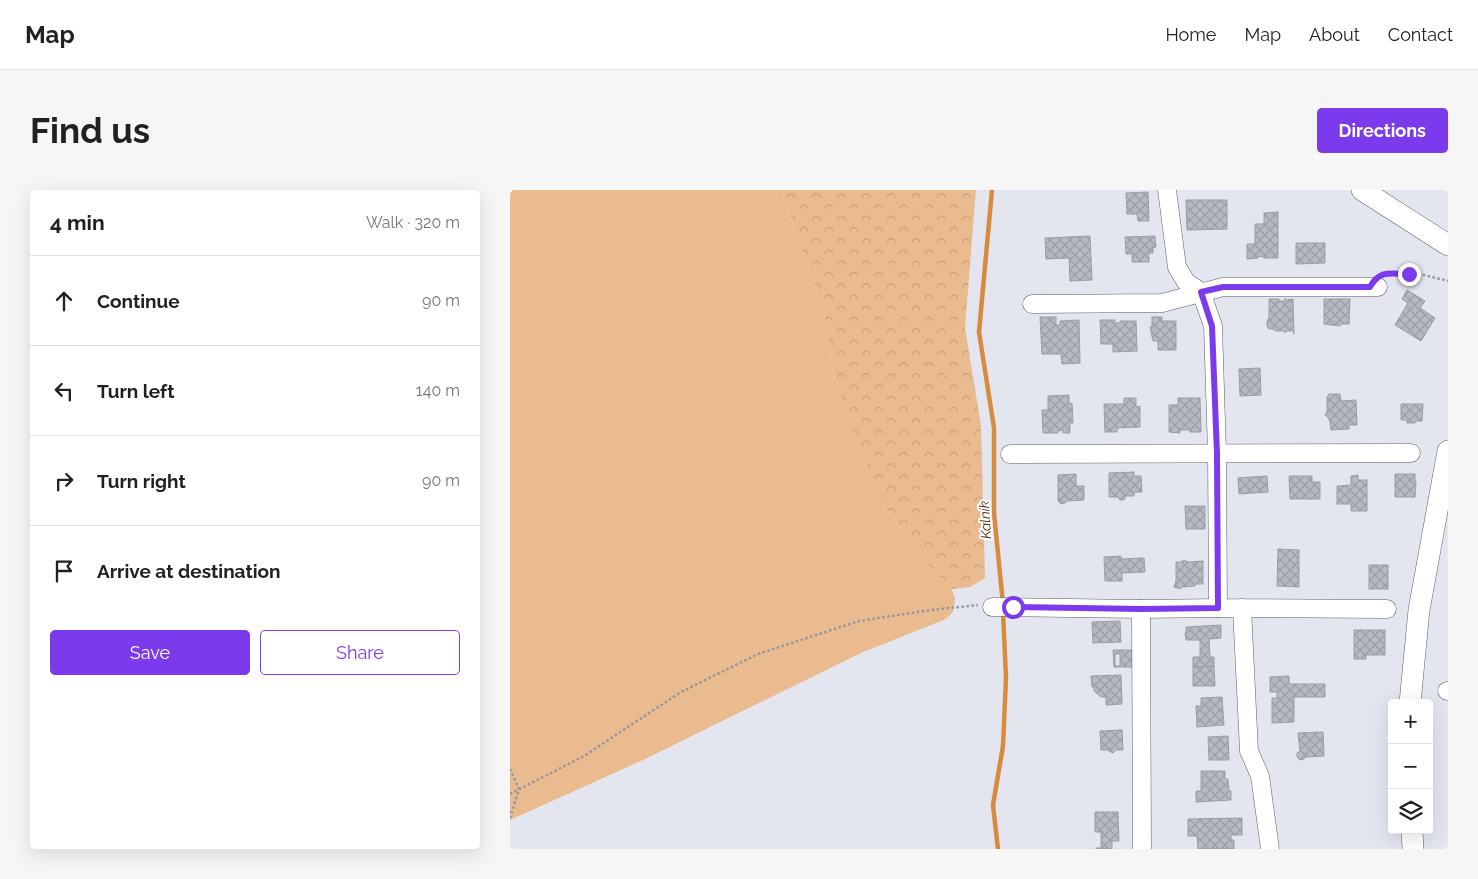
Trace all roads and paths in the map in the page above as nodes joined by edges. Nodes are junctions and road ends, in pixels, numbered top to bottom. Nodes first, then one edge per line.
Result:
1 (1167, 190) edge
2 (1362, 190) edge
3 (1448, 245) edge
4 (1448, 281) edge
5 (1374, 287) joint
6 (1201, 292) junction
7 (1032, 304) dead end
8 (1448, 451) edge
9 (1217, 453) junction
10 (1411, 453) dead end
11 (1010, 454) dead end
12 (992, 607) joint
13 (1218, 608) junction
14 (1242, 608) junction
15 (1141, 609) junction
16 (1386, 609) dead end
17 (1410, 699) edge
18 (510, 769) edge
19 (519, 789) junction
20 (510, 794) edge
21 (510, 818) edge
22 (1412, 834) edge
23 (1142, 849) edge
24 (1270, 849) edge
25 (1413, 849) edge

1 - 6 street
2 - 3 street
4 - 5 path
5 - 6 street
6 - 7 street
6 - 9 street
8 - 17 street
9 - 10 street
9 - 11 street
9 - 13 street
12 - 15 street
12 - 19 path
13 - 14 street
13 - 15 street
14 - 16 street
14 - 24 street
15 - 23 street
18 - 19 path
19 - 20 path
19 - 21 path
22 - 25 street

